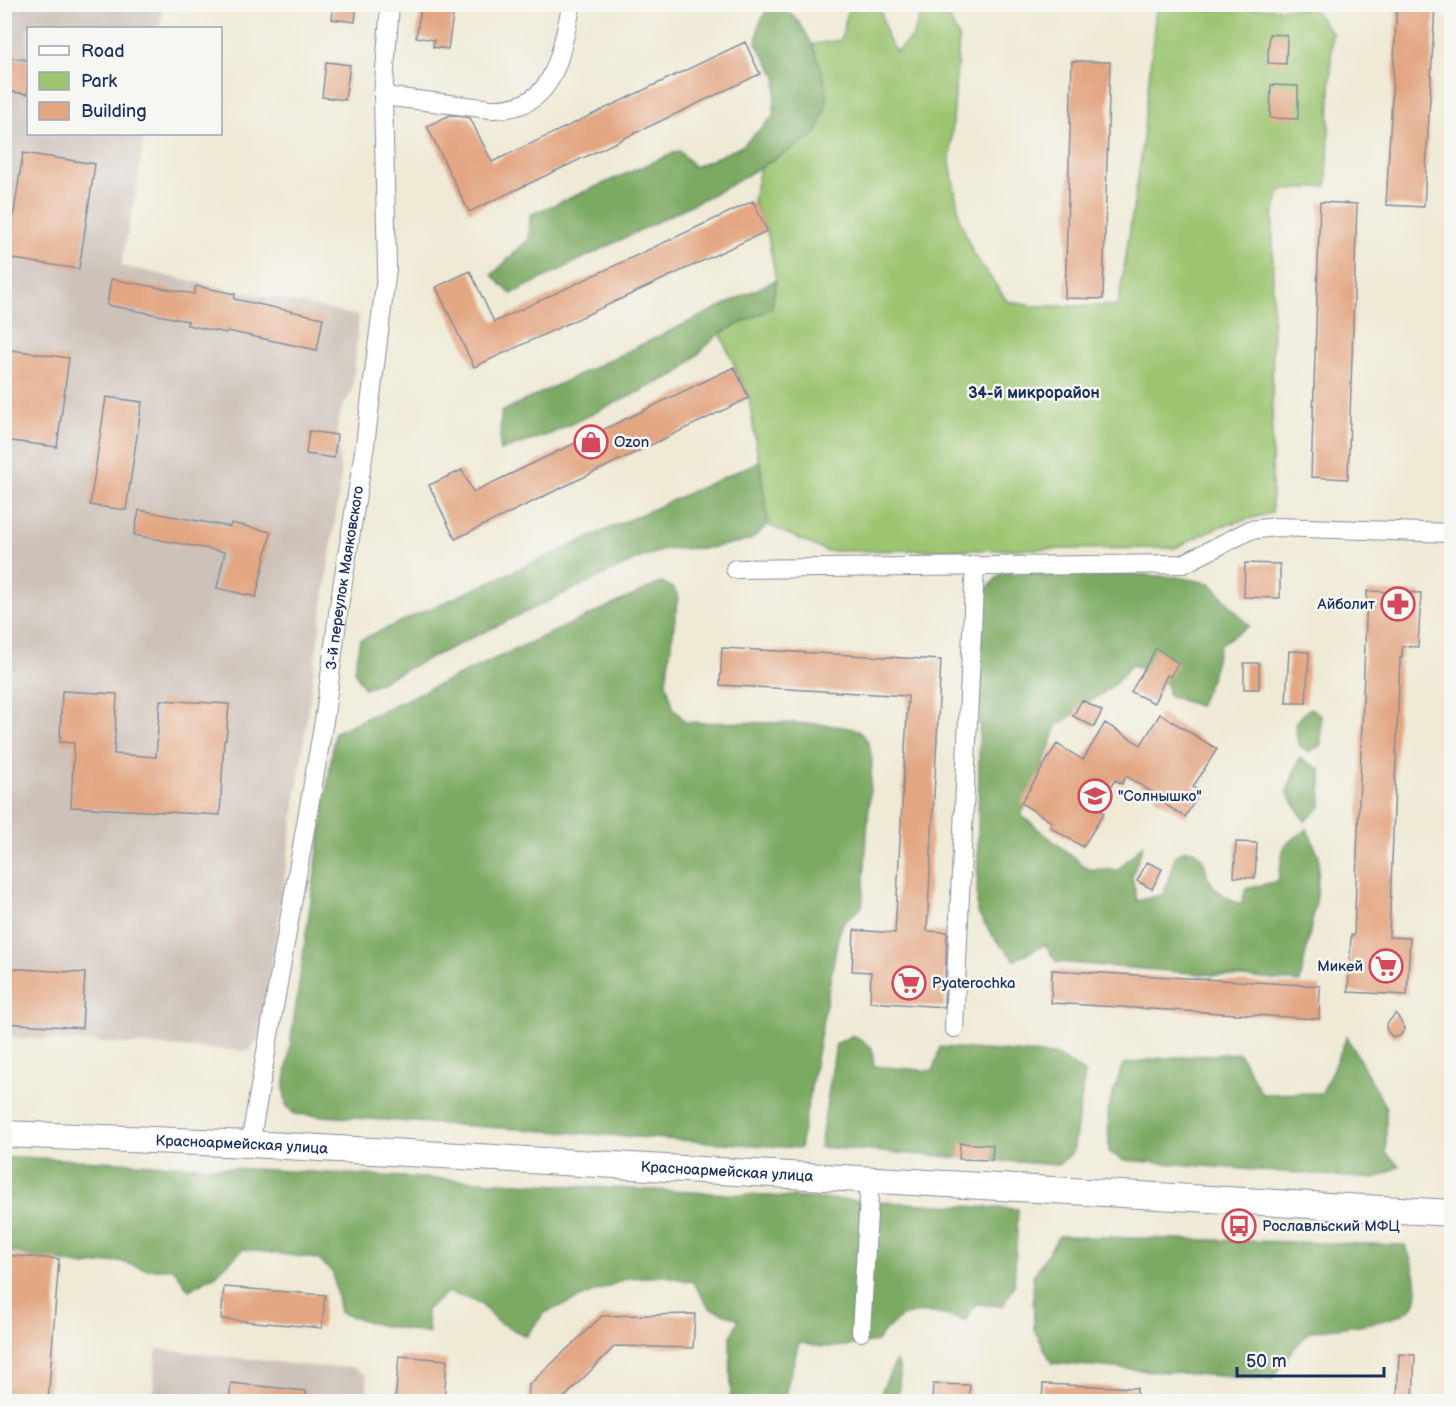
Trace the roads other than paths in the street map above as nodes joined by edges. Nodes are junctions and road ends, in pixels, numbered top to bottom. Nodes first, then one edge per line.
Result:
1 (390, 4) edge
2 (572, 4) edge
3 (383, 96) junction
4 (1452, 533) edge
5 (975, 565) junction
6 (735, 569) dead end
7 (954, 1028) dead end
8 (4, 1134) edge
9 (250, 1144) junction
10 (870, 1180) junction
11 (1452, 1213) edge
12 (861, 1332) dead end

1 - 3 street, 3-й переулок Маяковского
2 - 3 street
3 - 9 street, 3-й переулок Маяковского
4 - 5 street
5 - 6 street
5 - 7 street
8 - 9 main road, Красноармейская улица
9 - 10 main road, Красноармейская улица
10 - 11 main road, Красноармейская улица
10 - 12 street

